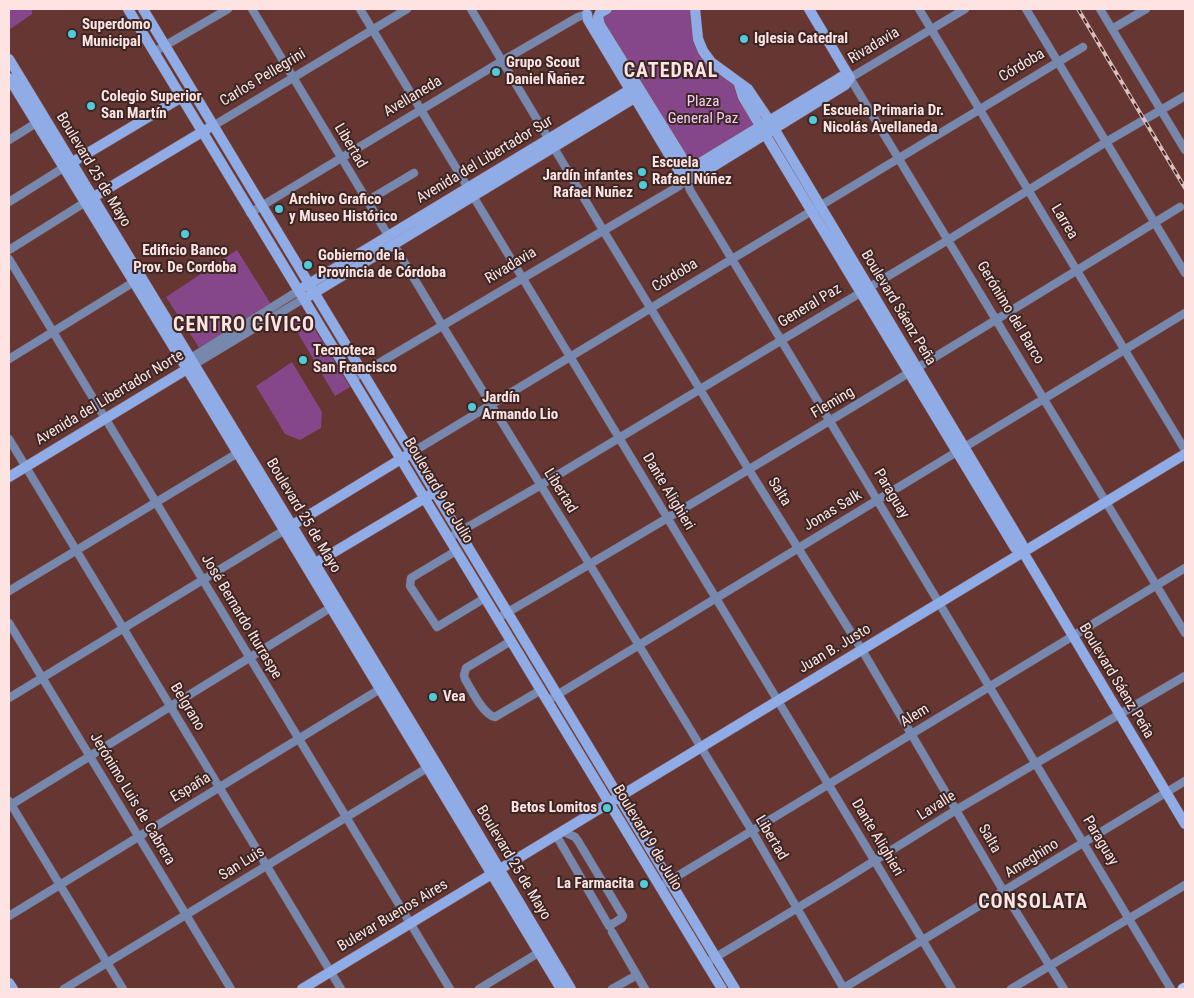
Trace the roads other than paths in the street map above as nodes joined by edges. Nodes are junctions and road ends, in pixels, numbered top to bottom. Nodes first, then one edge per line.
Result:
1 (128, 9) edge
2 (143, 9) edge
3 (228, 9) edge
4 (252, 9) edge
5 (360, 9) edge
6 (407, 9) edge
7 (471, 9) edge
8 (607, 9) edge
9 (809, 9) edge
10 (919, 9) edge
11 (965, 9) edge
12 (1026, 9) edge
13 (1100, 9) edge
14 (1146, 9) edge
15 (693, 11) edge
16 (589, 12) edge
17 (373, 29) junction
18 (931, 29) junction
19 (1112, 29) junction
20 (166, 45) junction
21 (1083, 46) dead end
22 (154, 52) junction
23 (9, 60) edge
24 (502, 61) junction
25 (1058, 62) junction
26 (293, 77) junction
27 (9, 78) edge
28 (850, 78) junction
29 (192, 90) junction
30 (635, 92) junction
31 (1185, 96) edge
32 (181, 97) junction
33 (980, 109) junction
34 (421, 111) junction
35 (1162, 111) junction
36 (40, 121) junction
37 (213, 126) junction
38 (767, 127) junction
39 (202, 132) junction
40 (9, 140) edge
41 (1106, 142) junction
42 (551, 143) junction
43 (1185, 150) edge
44 (341, 159) junction
45 (899, 159) junction
46 (67, 165) junction
47 (688, 167) junction
48 (414, 173) dead end
49 (686, 179) junction
50 (1028, 190) junction
51 (471, 192) junction
52 (88, 201) junction
53 (367, 201) junction
54 (9, 202) edge
55 (263, 206) junction
56 (1180, 207) dead end
57 (816, 209) junction
58 (250, 213) junction
59 (1155, 222) junction
60 (603, 230) junction
61 (391, 240) junction
62 (948, 240) junction
63 (9, 250) edge
64 (9, 259) edge
65 (732, 260) junction
66 (1077, 270) junction
67 (1185, 273) edge
68 (522, 277) junction
69 (137, 280) junction
70 (312, 288) junction
71 (864, 290) junction
72 (301, 295) junction
73 (652, 308) junction
74 (1185, 313) edge
75 (996, 320) junction
76 (442, 325) junction
77 (53, 332) junction
78 (781, 340) junction
79 (1125, 350) junction
80 (570, 357) junction
81 (9, 359) edge
82 (189, 364) junction
83 (913, 370) junction
84 (362, 372) junction
85 (352, 379) junction
86 (700, 389) junction
87 (1044, 399) junction
88 (491, 405) junction
89 (104, 416) junction
90 (830, 421) junction
91 (619, 438) junction
92 (9, 439) edge
93 (961, 450) junction
94 (1185, 450) edge
95 (240, 451) junction
96 (411, 453) junction
97 (1185, 454) edge
98 (402, 458) junction
99 (24, 464) junction
100 (9, 469) edge
101 (749, 470) junction
102 (9, 477) edge
103 (540, 486) junction
104 (435, 492) junction
105 (424, 498) junction
106 (878, 500) junction
107 (156, 502) junction
108 (1106, 502) junction
109 (668, 519) junction
110 (287, 528) junction
111 (460, 532) junction
112 (448, 538) junction
113 (798, 548) junction
114 (76, 550) junction
115 (456, 551) junction
116 (1023, 552) junction
117 (590, 565) junction
118 (310, 566) junction
119 (1185, 568) edge
120 (203, 580) junction
121 (1157, 586) junction
122 (9, 591) edge
123 (485, 598) junction
124 (716, 598) junction
125 (939, 603) junction
126 (334, 605) junction
127 (508, 612) junction
128 (498, 618) junction
129 (9, 623) edge
130 (123, 628) junction
131 (1185, 633) edge
132 (1072, 637) junction
133 (511, 641) junction
134 (639, 645) junction
135 (862, 650) junction
136 (250, 657) junction
137 (1185, 676) edge
138 (42, 678) junction
139 (384, 687) junction
140 (990, 687) junction
141 (541, 690) junction
142 (558, 694) junction
143 (9, 698) edge
144 (547, 701) junction
145 (778, 701) junction
146 (170, 706) junction
147 (1119, 715) junction
148 (911, 735) junction
149 (299, 739) junction
150 (700, 748) junction
151 (90, 756) junction
152 (1036, 763) junction
153 (432, 766) junction
154 (1185, 781) edge
155 (829, 784) junction
156 (219, 788) junction
157 (1166, 793) junction
158 (620, 796) junction
159 (608, 803) junction
160 (9, 804) edge
161 (956, 810) junction
162 (346, 816) junction
163 (1185, 824) edge
164 (752, 831) junction
165 (559, 833) junction
166 (138, 837) junction
167 (1084, 843) junction
168 (875, 861) junction
169 (266, 865) junction
170 (495, 871) junction
171 (670, 881) junction
172 (60, 885) junction
173 (1185, 885) edge
174 (659, 886) junction
175 (1004, 892) junction
176 (797, 908) junction
177 (186, 915) junction
178 (9, 916) edge
179 (1129, 919) junction
180 (410, 923) junction
181 (611, 929) junction
182 (923, 940) junction
183 (542, 951) junction
184 (715, 957) junction
185 (107, 963) junction
186 (706, 963) junction
187 (1050, 966) junction
188 (331, 972) junction
189 (637, 975) junction
190 (9, 983) edge
191 (13, 989) edge
192 (64, 989) edge
193 (122, 989) edge
194 (231, 989) edge
195 (302, 989) edge
196 (342, 989) edge
197 (450, 989) edge
198 (479, 989) edge
199 (561, 989) edge
200 (571, 989) edge
201 (612, 989) edge
202 (645, 989) edge
203 (722, 989) edge
204 (735, 989) edge
205 (843, 989) edge
206 (952, 989) edge
207 (1011, 989) edge
208 (1064, 989) edge
209 (1172, 989) edge

1 - 22 main road, Boulevard 9 de Julio
2 - 20 main road, Boulevard 9 de Julio
3 - 20 street
4 - 26 street, Libertad
5 - 17 street, Dante Alighieri
6 - 17 street, Carlos Pellegrini
7 - 24 street, Salta
8 - 16 main road, Avellaneda
9 - 28 main road, Gerónimo del Barco
10 - 18 street, Larrea
11 - 18 street, Rivadavia
12 - 25 street
13 - 19 street
14 - 19 street
15 - 38 main road, Boulevard Sáenz Peña
16 - 24 street, Avellaneda
16 - 30 main road, Paraguay
17 - 26 street, Carlos Pellegrini
17 - 34 street, Dante Alighieri
18 - 28 street, Rivadavia
18 - 33 street, Larrea
19 - 35 street
20 - 22 street
20 - 29 main road, Boulevard 9 de Julio
21 - 25 street, Córdoba
22 - 32 main road, Boulevard 9 de Julio
23 - 36 main road, Boulevard 25 de Mayo
24 - 34 street, Avellaneda
24 - 42 street, Salta
25 - 33 street, Córdoba
25 - 41 street
26 - 37 street, Carlos Pellegrini
26 - 44 street, Libertad
27 - 36 main road, Boulevard 25 de Mayo
28 - 38 main road, Rivadavia
28 - 45 street, Gerónimo del Barco
29 - 32 main road
29 - 37 main road, Boulevard 9 de Julio
30 - 42 main road, Avenida del Libertador Sur
30 - 47 main road, Paraguay
30 - 49 main road, Paraguay
31 - 35 street, General Paz
32 - 39 main road, Boulevard 9 de Julio
32 - 46 main road
33 - 45 street, Córdoba
33 - 50 street, Larrea
34 - 44 street, Avellaneda
34 - 51 street, Dante Alighieri
35 - 41 street, General Paz
35 - 43 street
36 - 40 street
36 - 46 main road, Boulevard 25 de Mayo
37 - 39 main road, Carlos Pellegrini
37 - 55 main road, Boulevard 9 de Julio
38 - 47 main road, Rivadavia
38 - 49 main road, Rivadavia
38 - 57 main road, Boulevard Sáenz Peña
39 - 52 main road, Carlos Pellegrini
39 - 58 main road, Boulevard 9 de Julio
41 - 50 street, General Paz
41 - 59 street
42 - 51 main road, Avenida del Libertador Sur
42 - 60 street, Salta
44 - 53 street, Libertad
44 - 55 street, Avellaneda
45 - 57 street, Córdoba
45 - 62 street, Gerónimo del Barco
46 - 52 main road, Boulevard 25 de Mayo
46 - 54 street
47 - 49 main road
48 - 53 street
49 - 60 street, Rivadavia
49 - 65 street, Paraguay
50 - 62 street, General Paz
50 - 66 street, Larrea
51 - 61 main road, Avenida del Libertador Sur
51 - 68 street, Dante Alighieri
52 - 63 street
52 - 69 main road, Boulevard 25 de Mayo
53 - 61 street, Libertad
55 - 58 street, Avellaneda
55 - 70 main road, Boulevard 9 de Julio
56 - 59 street, Fleming
57 - 65 street, Córdoba
57 - 71 main road, Boulevard Sáenz Peña
58 - 72 main road, Boulevard 9 de Julio
59 - 66 street, Fleming
59 - 67 street
60 - 68 street, Rivadavia
60 - 73 street, Salta
61 - 70 main road, Avenida del Libertador Sur
61 - 76 street, Libertad
62 - 71 street, General Paz
62 - 75 street, Gerónimo del Barco
64 - 77 street, José Bernardo Iturraspe
65 - 73 street, Córdoba
65 - 78 street, Paraguay
66 - 75 street, Fleming
66 - 79 street, Larrea
68 - 76 street, Rivadavia
68 - 80 street, Dante Alighieri
69 - 77 street
69 - 82 main road, Boulevard 25 de Mayo
70 - 72 main road, Avenida del Libertador Sur
70 - 84 main road, Boulevard 9 de Julio
71 - 78 street, General Paz
71 - 83 main road, Boulevard Sáenz Peña
72 - 82 street, Avenida del Libertador Norte
72 - 85 main road, Boulevard 9 de Julio
73 - 80 street, Córdoba
73 - 86 street, Salta
74 - 79 street, Jonas Salk
75 - 83 street, Fleming
75 - 87 street, Gerónimo del Barco
76 - 84 street, Rivadavia
76 - 88 street, Libertad
77 - 81 street
77 - 89 street, José Bernardo Iturraspe
78 - 86 street, General Paz
78 - 90 street, Paraguay
79 - 87 street, Jonas Salk
79 - 94 street, Larrea
80 - 88 street, Córdoba
80 - 91 street, Dante Alighieri
82 - 89 main road, Avenida del Libertador Norte
82 - 95 main road, Boulevard 25 de Mayo
83 - 90 street, Fleming
83 - 93 main road, Boulevard Sáenz Peña
84 - 85 street, Rivadavia
84 - 96 main road, Boulevard 9 de Julio
85 - 98 main road, Boulevard 9 de Julio
86 - 91 street, General Paz
86 - 101 street, Salta
87 - 93 street, Jonas Salk
87 - 108 street, Gerónimo del Barco
88 - 96 street, Córdoba
88 - 103 street, Libertad
89 - 99 main road, Avenida del Libertador Norte
89 - 107 street, José Bernardo Iturraspe
90 - 101 street, Fleming
90 - 106 street, Paraguay
91 - 103 street, General Paz
91 - 109 street, Dante Alighieri
92 - 99 street, Belgrano
93 - 106 street, Jonas Salk
93 - 116 main road, Boulevard Sáenz Peña
95 - 107 street
95 - 110 main road, Boulevard 25 de Mayo
96 - 98 main road, Córdoba
96 - 104 main road, Boulevard 9 de Julio
97 - 108 main road, Juan B. Justo
98 - 105 main road, Boulevard 9 de Julio
98 - 110 main road, Córdoba
99 - 100 main road, Avenida del Libertador Norte
99 - 102 main road, Avenida del Libertador Norte
99 - 114 street, Belgrano
101 - 109 street, Fleming
101 - 113 street, Salta
103 - 111 street, General Paz
103 - 117 street, Libertad
104 - 105 main road
104 - 111 main road, Boulevard 9 de Julio
105 - 112 main road, Boulevard 9 de Julio
105 - 118 main road
106 - 113 street, Jonas Salk
106 - 125 street, Paraguay
107 - 114 street
107 - 120 street, José Bernardo Iturraspe
108 - 116 main road, Juan B. Justo
108 - 121 street, Gerónimo del Barco
109 - 117 street, Fleming
109 - 124 street, Dante Alighieri
110 - 118 main road, Boulevard 25 de Mayo
110 - 120 street
111 - 112 street, General Paz
111 - 127 main road, Boulevard 9 de Julio
112 - 115 main road, Boulevard 9 de Julio
113 - 124 street, Jonas Salk
113 - 135 street, Salta
114 - 122 street
114 - 130 street, Belgrano
115 - 123 main road, Boulevard 9 de Julio
115 - 123 street
116 - 125 main road, Juan B. Justo
116 - 132 main road, Boulevard Sáenz Peña
117 - 127 street, Fleming
117 - 134 street, Libertad
118 - 126 main road, Boulevard 25 de Mayo
119 - 121 street, Alem
120 - 130 street
120 - 136 street, José Bernardo Iturraspe
121 - 131 street, Gerónimo del Barco
121 - 132 street, Alem
123 - 128 main road, Boulevard 9 de Julio
124 - 134 street, Jonas Salk
124 - 145 street, Dante Alighieri
125 - 135 main road, Juan B. Justo
125 - 140 street, Paraguay
126 - 136 street
126 - 139 main road, Boulevard 25 de Mayo
127 - 128 street, Fleming
127 - 142 main road, Boulevard 9 de Julio
128 - 133 main road, Boulevard 9 de Julio
129 - 138 street, Jerónimo Luis de Cabrera
130 - 138 street
130 - 146 street, Belgrano
132 - 140 street, Alem
132 - 147 main road, Boulevard Sáenz Peña
133 - 141 main road, Boulevard 9 de Julio
133 - 141 street
134 - 142 street, Jonas Salk
134 - 150 street, Libertad
135 - 145 main road, Juan B. Justo
135 - 148 street, Salta
136 - 146 street
136 - 149 street, José Bernardo Iturraspe
137 - 147 street, Lavalle
138 - 143 street
138 - 151 street, Jerónimo Luis de Cabrera
139 - 149 street, España
139 - 153 main road, Boulevard 25 de Mayo
140 - 148 street, Alem
140 - 152 street, Paraguay
141 - 144 main road, Boulevard 9 de Julio
142 - 144 street, Jonas Salk
142 - 158 main road, Boulevard 9 de Julio
144 - 159 main road, Boulevard 9 de Julio
145 - 150 main road, Juan B. Justo
145 - 155 street, Dante Alighieri
146 - 151 street
146 - 156 street, Belgrano
147 - 152 street, Lavalle
147 - 157 main road, Boulevard Sáenz Peña
148 - 155 street, Alem
148 - 161 street, Salta
149 - 156 street, España
149 - 162 street, José Bernardo Iturraspe
150 - 158 main road, Juan B. Justo
150 - 164 street, Libertad
151 - 160 street
151 - 166 street, Jerónimo Luis de Cabrera
152 - 161 street, Lavalle
152 - 167 street, Paraguay
153 - 162 street, San Luis
153 - 170 main road, Boulevard 25 de Mayo
154 - 157 street, Ameghino
155 - 164 street, Alem
155 - 168 street, Dante Alighieri
156 - 166 street, España
156 - 169 street, Belgrano
157 - 163 main road, Boulevard Sáenz Peña
157 - 167 street, Ameghino
158 - 159 main road, Juan B. Justo
158 - 171 main road, Boulevard 9 de Julio
159 - 165 main road, Juan B. Justo
159 - 174 main road, Boulevard 9 de Julio
160 - 172 street
161 - 168 street, Lavalle
161 - 175 street, Salta
162 - 169 street, San Luis
162 - 180 street, José Bernardo Iturraspe
164 - 171 street, Alem
164 - 176 street, Libertad
165 - 170 main road, Juan B. Justo
165 - 181 street
165 - 181 street
166 - 172 street, España
166 - 177 street, Jerónimo Luis de Cabrera
167 - 175 street, Ameghino
167 - 179 street, Paraguay
168 - 176 street, Lavalle
168 - 182 street, Dante Alighieri
169 - 177 street, San Luis
169 - 188 street, Belgrano
170 - 180 main road, Bulevar Buenos Aires
170 - 183 main road, Boulevard 25 de Mayo
171 - 174 street, Alem
171 - 184 main road, Boulevard 9 de Julio
172 - 178 street, España
172 - 185 street
173 - 179 street
174 - 186 main road, Boulevard 9 de Julio
175 - 182 street, Ameghino
175 - 187 street, Salta
176 - 184 street, Lavalle
176 - 205 street, Libertad
177 - 185 street, San Luis
177 - 194 street, Jerónimo Luis de Cabrera
179 - 187 street
179 - 209 street, Paraguay
180 - 188 main road, Bulevar Buenos Aires
180 - 197 street, José Bernardo Iturraspe
181 - 189 street
182 - 205 street, Ameghino
182 - 206 street, Dante Alighieri
183 - 198 street
183 - 199 main road, Boulevard 25 de Mayo
183 - 200 main road, Boulevard 25 de Mayo
184 - 186 street, Lavalle
184 - 204 main road, Boulevard 9 de Julio
185 - 192 street, San Luis
185 - 193 street
186 - 203 main road, Boulevard 9 de Julio
187 - 207 street
187 - 208 street, Salta
188 - 195 main road, Bulevar Buenos Aires
188 - 196 street, Belgrano
189 - 201 street
189 - 202 street
190 - 191 main road

